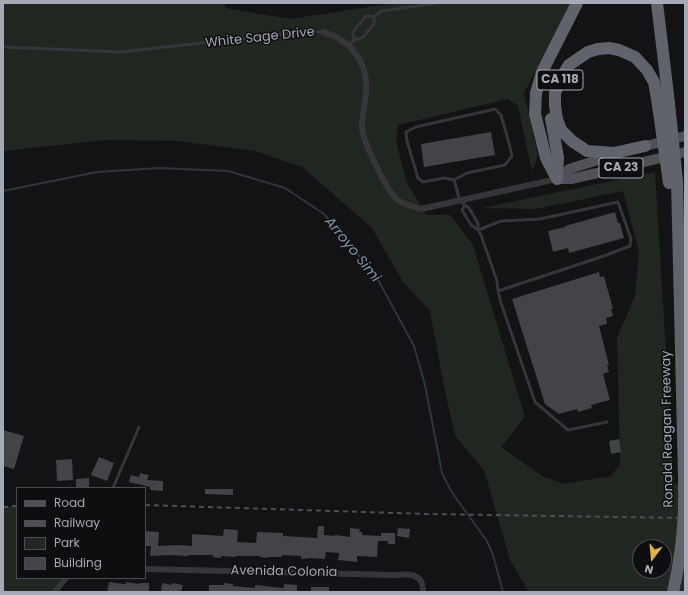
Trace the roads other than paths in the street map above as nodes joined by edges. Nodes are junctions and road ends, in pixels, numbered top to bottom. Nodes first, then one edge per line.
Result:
1 (438, 3) edge
2 (577, 3) edge
3 (657, 3) edge
4 (374, 16) junction
5 (322, 32) joint
6 (354, 40) junction
7 (349, 45) junction
8 (3, 47) edge
9 (555, 93) junction
10 (664, 104) junction
11 (685, 136) edge
12 (645, 146) junction
13 (685, 152) edge
14 (557, 179) junction
15 (454, 180) junction
16 (462, 203) junction
17 (478, 230) junction
18 (498, 291) junction
19 (607, 422) dead end
20 (139, 427) dead end
21 (113, 487) edge
22 (146, 569) edge
23 (65, 579) edge
24 (55, 592) edge
25 (424, 592) edge
26 (674, 592) edge

1 - 4 lane
2 - 14 highway
3 - 10 highway
4 - 6 lane
4 - 6 lane
5 - 7 street, White Sage Drive
5 - 8 lane, White Sage Drive
6 - 7 lane
7 - 16 street, White Sage Drive
9 - 10 highway, CA 118
9 - 12 highway, CA 118
9 - 14 highway
10 - 26 highway, Ronald Reagan Freeway / CA 118, bridge
11 - 12 main road, CA 118
12 - 14 main road
13 - 14 main road, CA 23
14 - 16 street, White Sage Drive
15 - 15 lane
15 - 16 lane
16 - 17 lane
16 - 17 lane
17 - 18 lane
17 - 18 lane
18 - 19 lane
20 - 21 lane
22 - 25 street, Avenida Colonia
23 - 24 street

